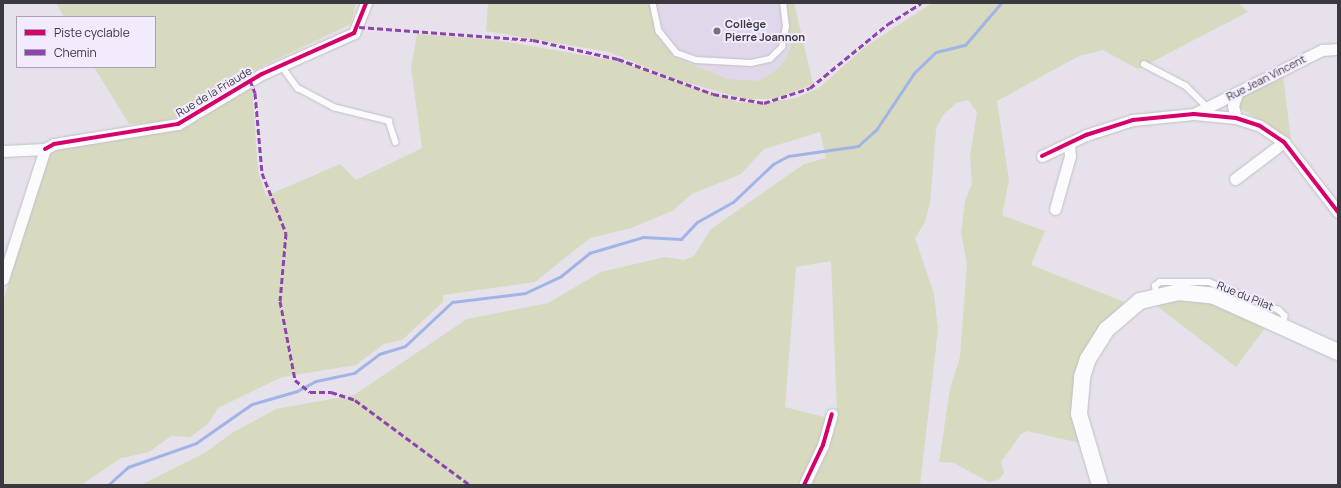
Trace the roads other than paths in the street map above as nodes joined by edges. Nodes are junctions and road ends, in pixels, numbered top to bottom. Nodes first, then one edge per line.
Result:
1 (366, 3) edge
2 (653, 3) edge
3 (783, 3) edge
4 (1338, 49) edge
5 (1144, 64) dead end
6 (281, 65) junction
7 (1237, 93) junction
8 (1207, 107) junction
9 (1194, 114) junction
10 (1236, 118) junction
11 (396, 142) dead end
12 (1284, 142) junction
13 (1069, 143) junction
14 (45, 149) junction
15 (3, 152) edge
16 (1042, 156) dead end
17 (1235, 179) dead end
18 (1055, 209) dead end
19 (1338, 212) edge
20 (3, 279) edge
21 (1338, 352) edge
22 (832, 414) dead end
23 (804, 485) edge
24 (1100, 485) edge

1 - 6 street, Rue de la Friaude
2 - 3 lane
4 - 7 street, Rue Jean Vincent
5 - 8 lane
6 - 11 lane
6 - 14 street, Rue de la Friaude
7 - 8 street, Rue Jean Vincent
7 - 10 street
8 - 9 street, Rue Jean Vincent
9 - 10 street
9 - 13 street
10 - 12 street
12 - 17 street
12 - 19 street
13 - 16 street
13 - 18 street
14 - 15 street, Rue de la Friaude
14 - 20 street
21 - 24 main road, Rue du Pilat
22 - 23 street

